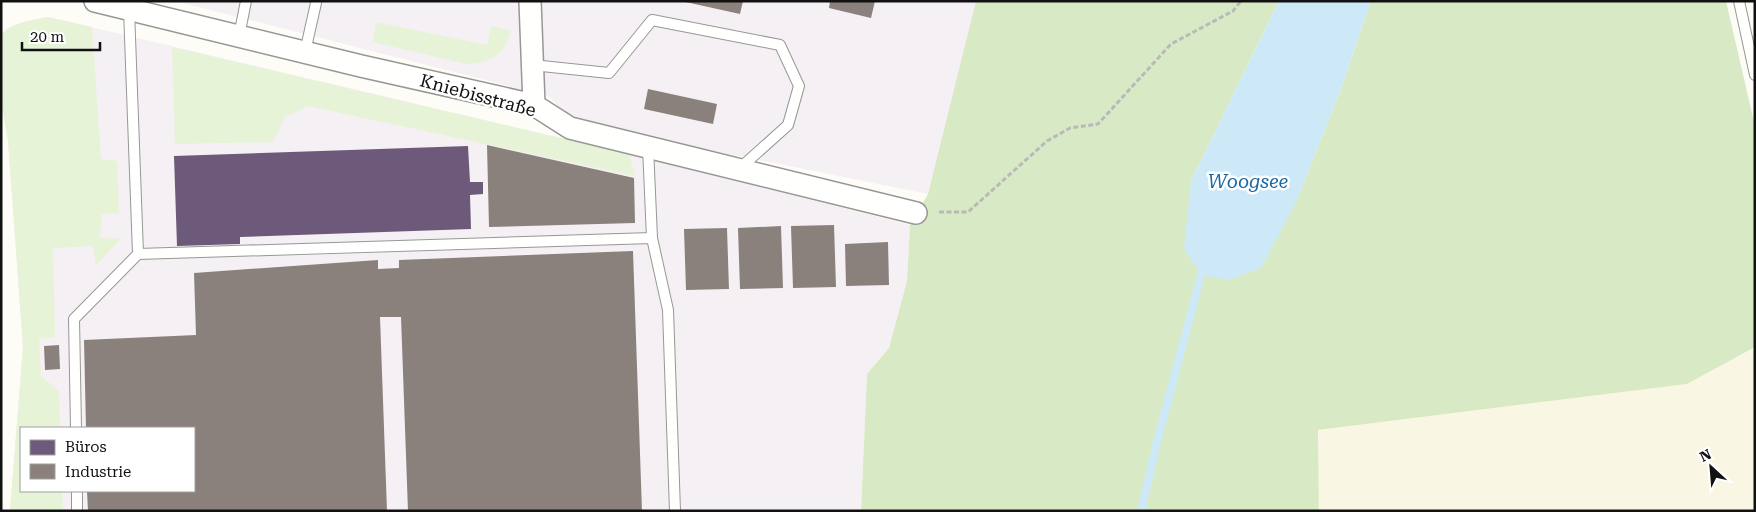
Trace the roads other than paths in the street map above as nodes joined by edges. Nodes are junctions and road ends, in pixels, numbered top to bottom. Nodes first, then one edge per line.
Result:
1 (95, 1) edge
2 (246, 1) edge
3 (530, 1) edge
4 (1739, 1) edge
5 (316, 3) dead end
6 (129, 10) junction
7 (239, 36) junction
8 (305, 52) junction
9 (532, 65) junction
10 (1755, 76) edge
11 (534, 105) junction
12 (648, 147) junction
13 (739, 169) junction
14 (916, 213) road end
15 (652, 238) junction
16 (138, 254) junction
17 (76, 427) edge
18 (77, 492) edge
19 (77, 511) edge
20 (675, 511) edge

1 - 6 street, Kniebisstraße
2 - 7 lane
3 - 9 street
4 - 10 lane
5 - 8 lane
6 - 7 street, Kniebisstraße
6 - 16 lane
7 - 8 street, Kniebisstraße
8 - 11 street, Kniebisstraße
9 - 11 street
9 - 13 lane
11 - 12 street, Kniebisstraße
12 - 13 street, Kniebisstraße
12 - 15 lane
13 - 14 street, Kniebisstraße
15 - 16 lane
15 - 20 lane
16 - 17 lane
18 - 19 lane

